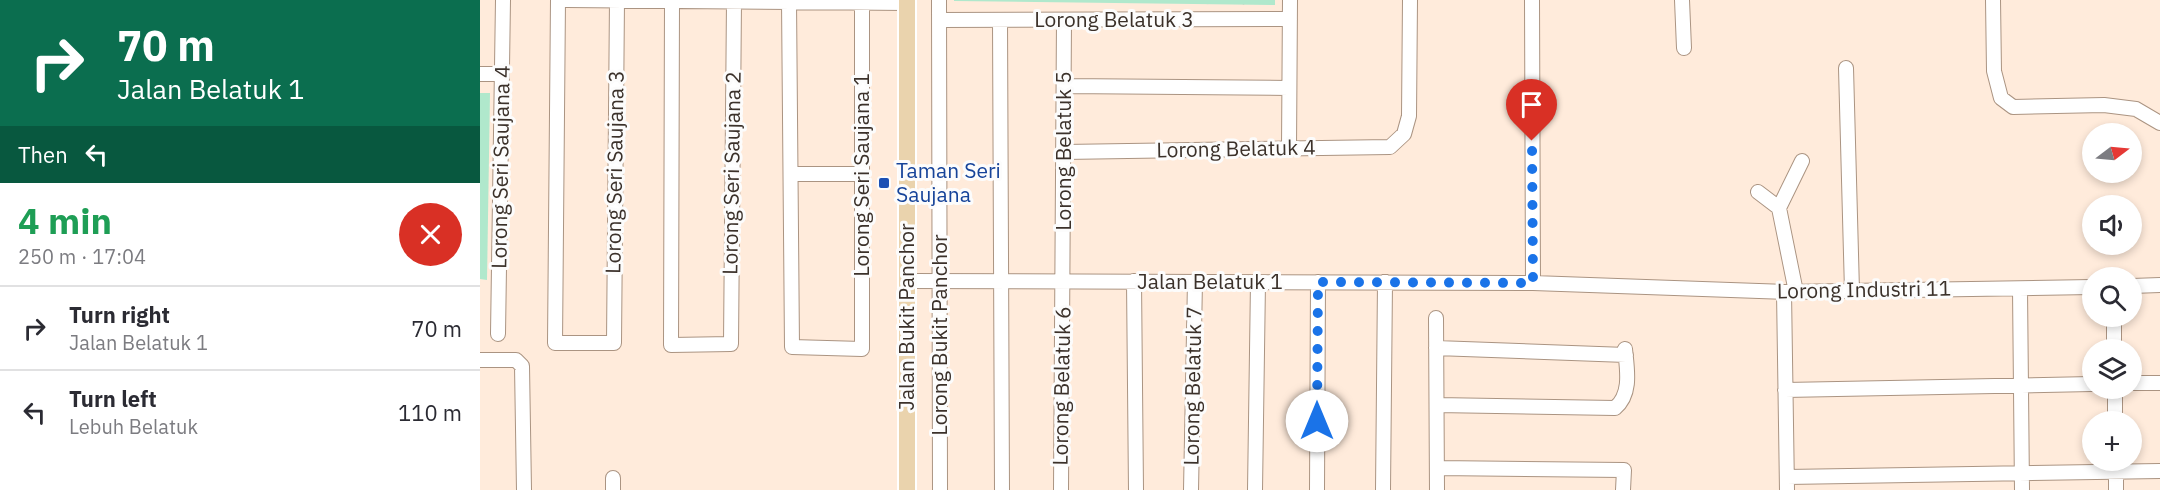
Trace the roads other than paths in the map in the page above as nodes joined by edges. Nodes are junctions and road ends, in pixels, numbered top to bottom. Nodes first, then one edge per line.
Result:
1 (503, 0) edge
2 (558, 0) edge
3 (567, 0) edge
4 (617, 0) edge
5 (939, 0) edge
6 (1290, 0) edge
7 (1410, 0) edge
8 (1532, 0) edge
9 (1682, 0) edge
10 (1993, 0) edge
11 (672, 1) edge
12 (734, 1) edge
13 (789, 1) edge
14 (862, 2) junction
15 (907, 2) edge
16 (1290, 19) junction
17 (939, 20) junction
18 (1000, 20) junction
19 (1064, 20) junction
20 (1683, 48) dead end
21 (1846, 68) dead end
22 (502, 74) junction
23 (480, 75) edge
24 (1064, 86) junction
25 (1289, 88) junction
26 (2160, 123) edge
27 (1289, 148) junction
28 (1064, 152) junction
29 (1802, 161) dead end
30 (791, 174) junction
31 (862, 174) junction
32 (1758, 192) dead end
33 (1779, 208) junction
34 (907, 281) junction
35 (940, 281) junction
36 (1001, 281) junction
37 (1063, 281) junction
38 (1134, 281) junction
39 (1195, 281) junction
40 (1258, 282) junction
41 (1318, 282) junction
42 (1385, 282) junction
43 (1533, 283) junction
44 (1628, 285) joint
45 (2160, 285) edge
46 (2142, 286) edge
47 (2082, 287) edge
48 (2020, 289) junction
49 (1852, 291) junction
50 (1790, 292) junction
51 (1436, 318) dead end
52 (498, 334) dead end
53 (1436, 348) junction
54 (480, 360) edge
55 (2160, 382) edge
56 (2142, 383) edge
57 (2082, 384) edge
58 (2021, 385) junction
59 (1785, 390) junction
60 (1437, 405) junction
61 (1437, 468) junction
62 (2082, 469) edge
63 (2142, 469) edge
64 (2116, 471) edge
65 (2160, 471) edge
66 (2022, 473) junction
67 (1787, 483) edge
68 (524, 490) edge
69 (907, 490) edge
70 (940, 490) edge
71 (1002, 490) edge
72 (1061, 490) edge
73 (1136, 490) edge
74 (1191, 490) edge
75 (1256, 490) edge
76 (1317, 490) edge
77 (1383, 490) edge
78 (1437, 490) edge
79 (1623, 490) edge
80 (2022, 490) edge
81 (2116, 490) edge

1 - 22 street, Lorong Seri Saujana 4
2 - 4 street, Lorong Seri Saujana 3
3 - 4 street
4 - 11 street
5 - 17 street, Lorong Bukit Panchor
6 - 16 street
7 - 27 street, Lorong Belatuk 4
8 - 43 street
9 - 20 street
10 - 26 street
11 - 12 street
11 - 12 street, Lorong Seri Saujana 2
12 - 13 street
13 - 14 street
13 - 30 street
14 - 15 street
14 - 31 street, Lorong Seri Saujana 1
15 - 34 main road, Jalan Bukit Panchor
16 - 19 street, Lorong Belatuk 3
16 - 25 street
17 - 18 street, Lorong Belatuk 3
17 - 35 street, Lorong Bukit Panchor
18 - 19 street, Lorong Belatuk 3
18 - 36 street
19 - 24 street, Lorong Belatuk 5
21 - 49 street
22 - 23 street
22 - 52 street, Lorong Seri Saujana 4
24 - 25 street
24 - 28 street, Lorong Belatuk 5
25 - 27 street
27 - 28 street, Lorong Belatuk 4
28 - 37 street, Lorong Belatuk 5
29 - 33 street
30 - 31 street
30 - 31 street, Lorong Seri Saujana 1
32 - 33 street
33 - 50 street
34 - 35 street, Jalan Belatuk 1
34 - 69 main road, Jalan Bukit Panchor
35 - 36 street, Jalan Belatuk 1
35 - 70 street, Lorong Bukit Panchor
36 - 37 street, Jalan Belatuk 1
36 - 71 street
37 - 38 street, Jalan Belatuk 1
37 - 72 street, Lorong Belatuk 6
38 - 39 street, Jalan Belatuk 1
38 - 73 street
39 - 40 street, Jalan Belatuk 1
39 - 74 street, Lorong Belatuk 7
40 - 41 street, Jalan Belatuk 1
40 - 75 street
41 - 42 street, Jalan Belatuk 1
41 - 76 street
42 - 43 street, Jalan Belatuk 1
42 - 77 street
43 - 44 street, Jalan Belatuk 1
44 - 50 street, Lorong Industri 11
45 - 46 street
47 - 48 street, Lorong Industri 11
48 - 49 street, Lorong Industri 11
48 - 58 street
49 - 50 street, Lorong Industri 11
50 - 59 street
51 - 53 street
53 - 60 street
53 - 60 street
54 - 68 street
55 - 56 street
57 - 58 street
58 - 59 street
58 - 66 street
59 - 67 street
60 - 61 street
61 - 78 street
61 - 79 street
62 - 66 street
63 - 65 street
64 - 81 street
66 - 67 street
66 - 80 street

